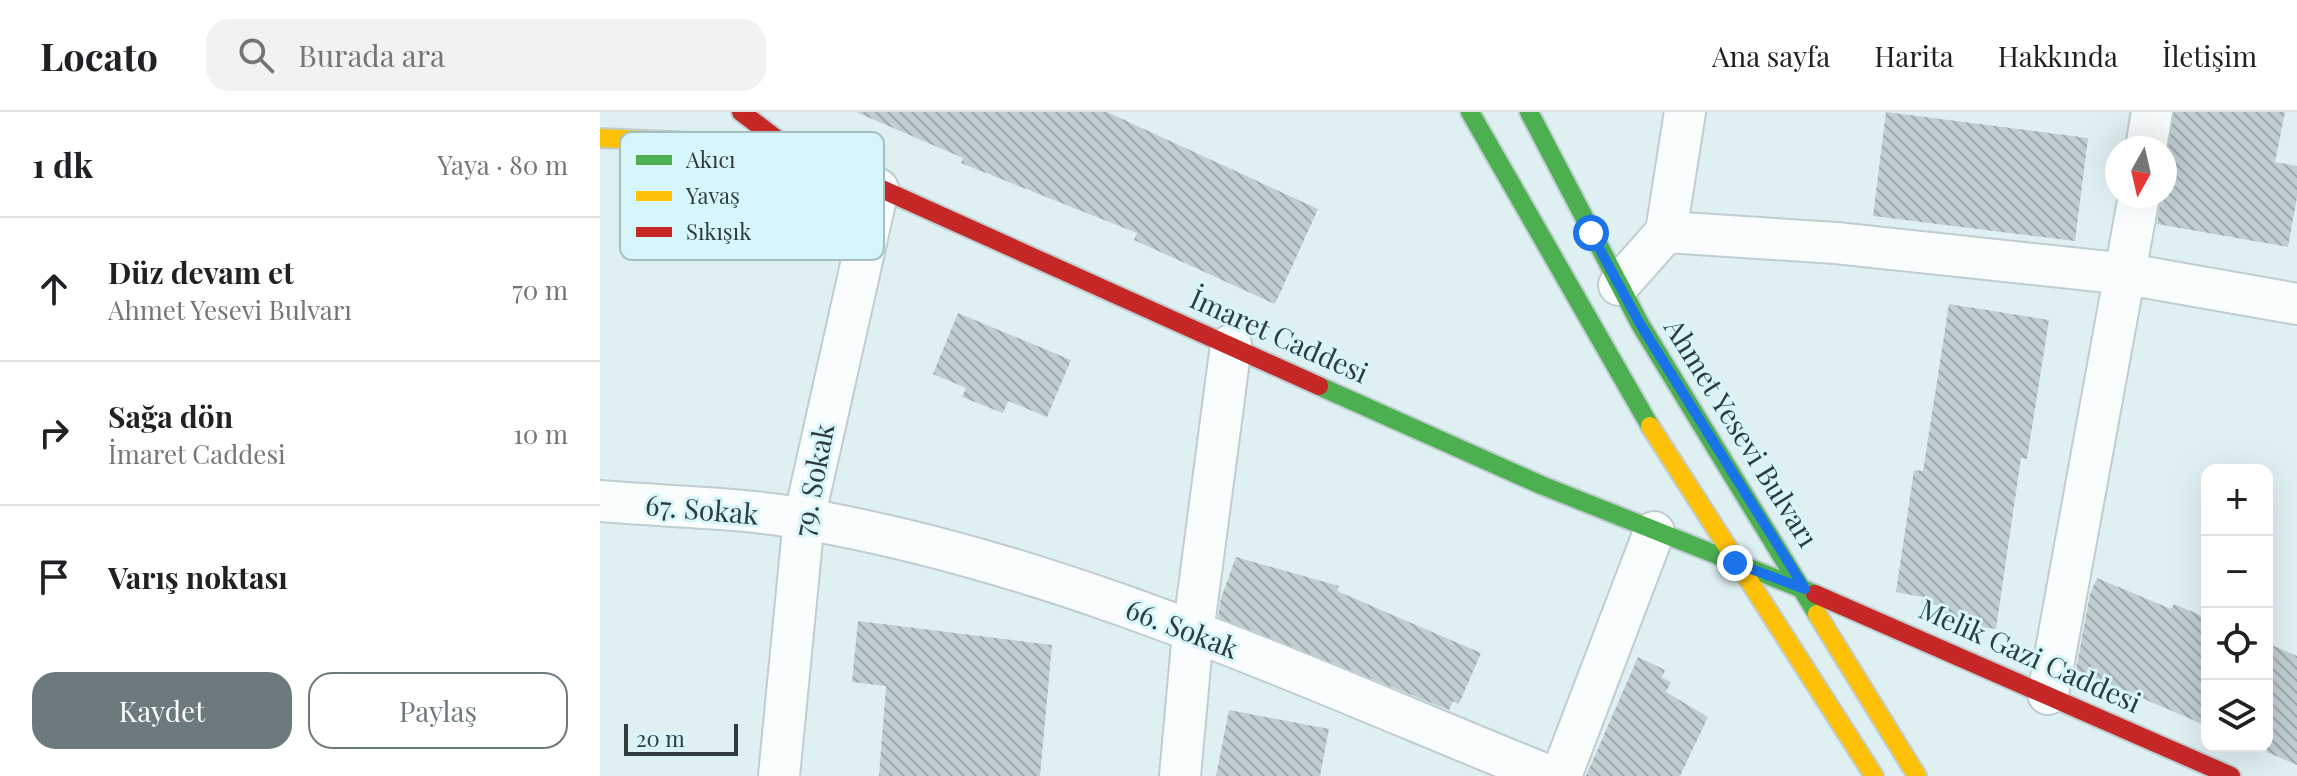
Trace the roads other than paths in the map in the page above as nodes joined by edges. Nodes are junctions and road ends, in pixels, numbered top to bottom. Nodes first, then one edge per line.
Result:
1 (741, 112) edge
2 (1470, 112) edge
3 (1529, 112) edge
4 (1685, 112) edge
5 (2152, 112) edge
6 (767, 132) edge
7 (2148, 136) edge
8 (600, 138) edge
9 (620, 139) edge
10 (884, 192) edge
11 (2137, 208) edge
12 (1666, 232) junction
13 (862, 260) edge
14 (2127, 274) junction
15 (1619, 285) junction
16 (2297, 304) edge
17 (1231, 345) junction
18 (600, 501) edge
19 (804, 519) junction
20 (1654, 532) junction
21 (1735, 563) junction
22 (1805, 589) junction
23 (1193, 633) junction
24 (2048, 694) junction
25 (779, 776) edge
26 (1180, 776) edge
27 (1549, 776) edge
28 (1561, 776) edge
29 (1874, 776) edge
30 (1917, 776) edge
31 (2231, 776) edge

1 - 6 street, İmaret Caddesi
2 - 21 street
3 - 15 street, Ahmet Yesevi Bulvarı
4 - 12 street
5 - 7 street
8 - 9 street
10 - 17 street, İmaret Caddesi
11 - 14 street
12 - 14 street
12 - 15 street
13 - 19 street, 79. Sokak
14 - 16 street
14 - 24 street
15 - 22 street, Ahmet Yesevi Bulvarı
17 - 20 street, İmaret Caddesi
17 - 23 street
18 - 19 street, 67. Sokak
19 - 23 street, 66. Sokak
19 - 25 street, 79. Sokak
20 - 21 street, İmaret Caddesi
20 - 28 street
21 - 22 street, İmaret Caddesi
21 - 29 street
22 - 24 street, Melik Gazi Caddesi
22 - 30 street, Ahmet Yesevi Bulvarı
23 - 26 street
23 - 27 street, 66. Sokak
24 - 31 street, Melik Gazi Caddesi

